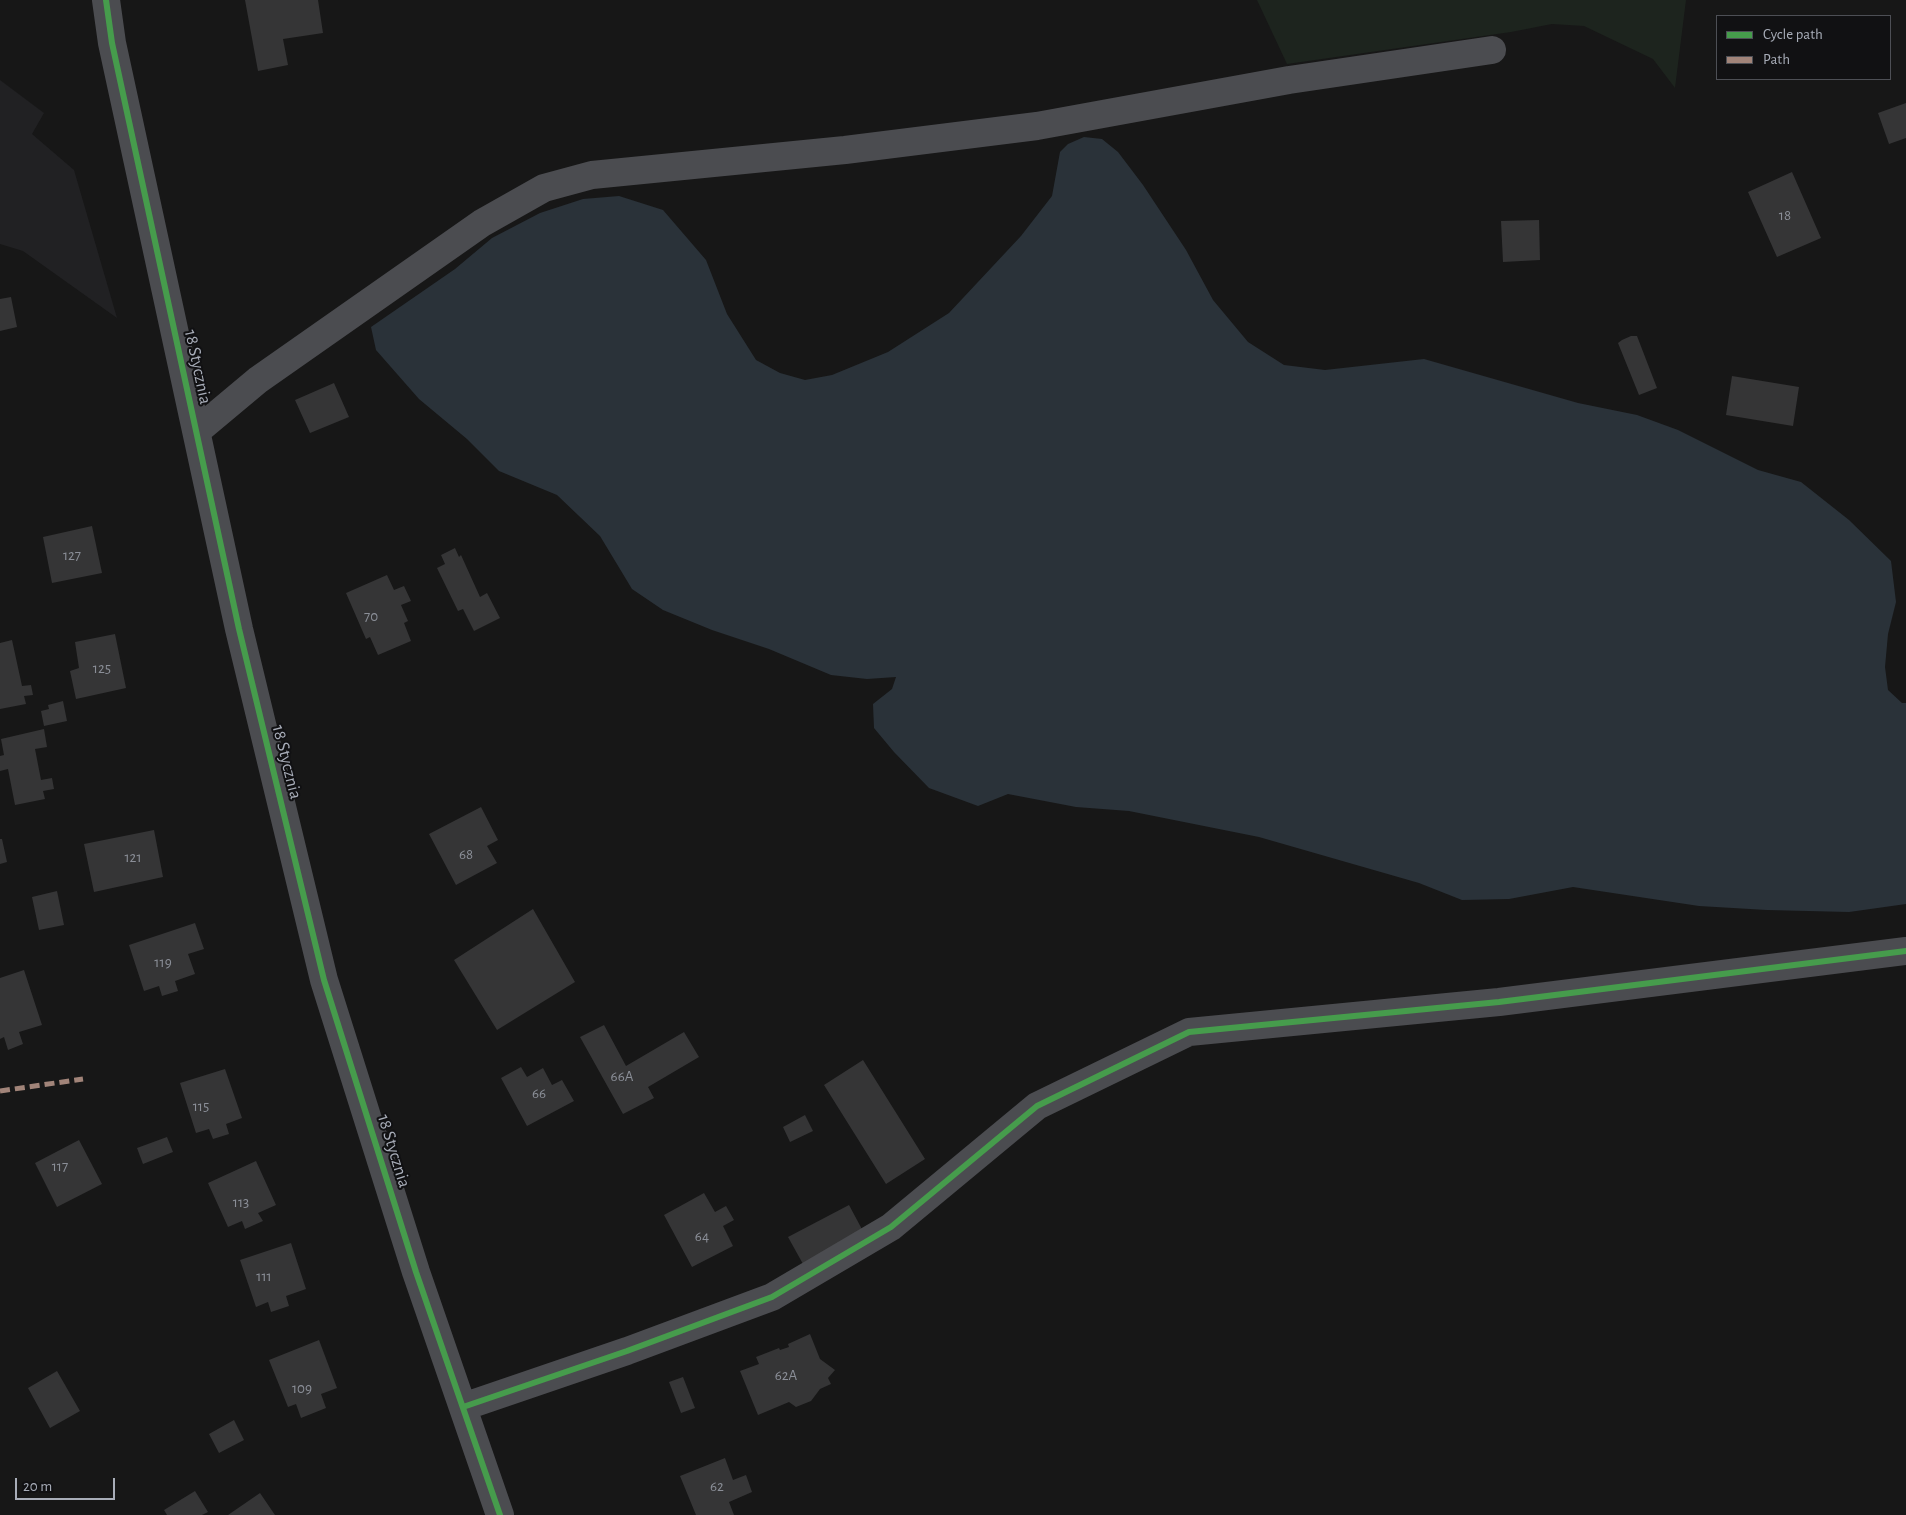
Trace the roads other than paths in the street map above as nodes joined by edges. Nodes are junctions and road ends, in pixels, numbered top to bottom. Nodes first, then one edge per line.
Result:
1 (106, 0) edge
2 (1492, 50) dead end
3 (197, 430) junction
4 (1906, 951) edge
5 (463, 1407) junction
6 (500, 1515) edge

1 - 3 street, 18 Stycznia
2 - 3 street
3 - 5 street, 18 Stycznia
4 - 5 street
5 - 6 street, 18 Stycznia

